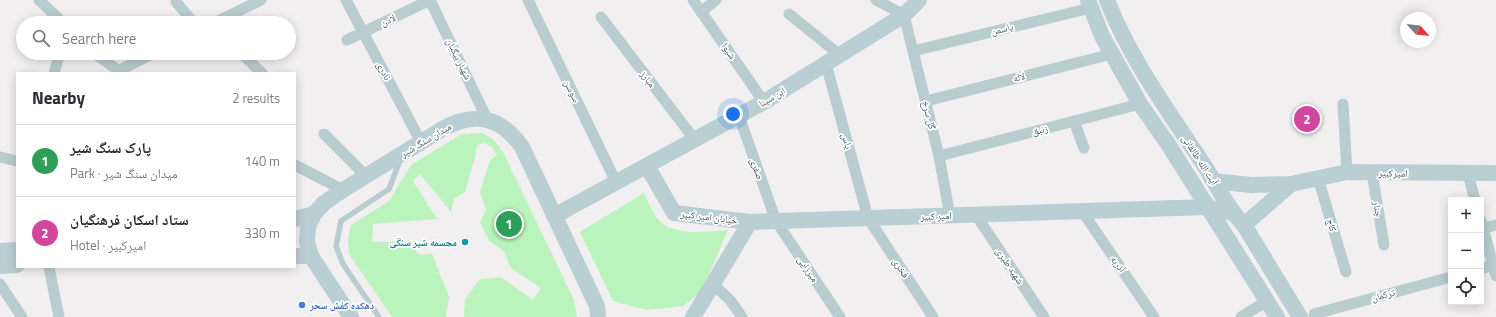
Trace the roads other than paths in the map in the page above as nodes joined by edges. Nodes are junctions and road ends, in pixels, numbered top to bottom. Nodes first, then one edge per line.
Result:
1 (39, 0) edge
2 (235, 0) edge
3 (260, 0) edge
4 (346, 0) edge
5 (430, 0) edge
6 (528, 0) edge
7 (693, 0) edge
8 (716, 0) edge
9 (876, 0) edge
10 (919, 0) edge
11 (1107, 0) edge
12 (176, 2) dead end
13 (1089, 4) edge
14 (241, 10) junction
15 (701, 12) junction
16 (789, 14) dead end
17 (904, 15) junction
18 (56, 16) edge
19 (188, 16) edge
20 (229, 16) edge
21 (601, 17) dead end
22 (363, 32) junction
23 (347, 40) dead end
24 (914, 51) junction
25 (1112, 54) junction
26 (840, 55) junction
27 (58, 60) edge
28 (104, 60) edge
29 (141, 60) edge
30 (248, 60) edge
31 (826, 64) junction
32 (54, 72) edge
33 (120, 72) edge
34 (261, 72) edge
35 (926, 101) junction
36 (764, 102) junction
37 (1140, 104) junction
38 (1343, 104) dead end
39 (739, 116) junction
40 (488, 119) junction
41 (1074, 121) junction
42 (324, 134) dead end
43 (1184, 134) junction
44 (695, 140) junction
45 (421, 142) junction
46 (1168, 144) junction
47 (1084, 148) dead end
48 (402, 154) junction
49 (939, 156) junction
50 (0, 157) edge
51 (16, 161) edge
52 (296, 166) edge
53 (647, 166) junction
54 (1347, 172) junction
55 (1372, 173) junction
56 (1496, 173) edge
57 (1468, 174) junction
58 (366, 176) junction
59 (1318, 178) junction
60 (1214, 181) junction
61 (616, 182) junction
62 (1291, 184) junction
63 (343, 190) junction
64 (1474, 197) edge
65 (1207, 207) junction
66 (1082, 211) junction
67 (1232, 213) junction
68 (314, 214) junction
69 (976, 215) junction
70 (554, 216) junction
71 (950, 216) junction
72 (868, 218) junction
73 (296, 219) edge
74 (776, 221) junction
75 (750, 222) junction
76 (1484, 224) edge
77 (1244, 225) junction
78 (1496, 225) edge
79 (1484, 231) edge
80 (1384, 245) dead end
81 (16, 250) edge
82 (0, 251) edge
83 (303, 256) edge
84 (0, 266) edge
85 (16, 266) edge
86 (49, 268) edge
87 (1484, 269) edge
88 (1495, 271) edge
89 (1346, 272) dead end
90 (1448, 278) edge
91 (0, 284) edge
92 (713, 284) junction
93 (1268, 301) junction
94 (597, 311) edge
95 (1307, 316) edge
96 (22, 317) edge
97 (59, 317) edge
98 (351, 317) edge
99 (379, 317) edge
100 (612, 317) edge
101 (693, 317) edge
102 (742, 317) edge
103 (840, 317) edge
104 (933, 317) edge
105 (1044, 317) edge
106 (1154, 317) edge
107 (1241, 317) edge
108 (1277, 317) edge

1 - 18 street
2 - 14 street
3 - 14 street
4 - 22 street, نادری
5 - 22 street, لادن
5 - 40 street, شهباز بیگیان
6 - 61 street, سوسن
7 - 15 street, شیوا
8 - 15 street
9 - 17 street
10 - 17 main road, ابن سینا
11 - 43 main road, آیت الله طالقانی
12 - 19 street
13 - 24 street, یاسمن
13 - 25 main road, آیت الله طالقانی
14 - 20 street
15 - 36 street, شیوا
16 - 26 street
17 - 24 street, گل سرخ
17 - 26 main road, ابن سینا
21 - 44 street, مبارز
22 - 23 street, لادن
22 - 45 street, نادری
24 - 35 street, گل سرخ
25 - 35 street, لاله
25 - 37 main road, آیت الله طالقانی
26 - 31 main road, ابن سینا
27 - 32 street
28 - 33 street
29 - 33 street
30 - 34 street
31 - 36 main road, ابن سینا
31 - 72 street, یاس
35 - 49 street, گل سرخ
36 - 39 main road, ابن سینا
37 - 41 street, زنبق
37 - 46 main road, آیت الله طالقانی
38 - 54 street
39 - 44 main road, ابن سینا
39 - 74 street, صفری
40 - 45 main road, میدان سنگ شیر
40 - 70 main road, میدان سنگ شیر
41 - 47 street
41 - 49 street, زنبق
42 - 58 street
43 - 46 main road
43 - 60 main road, آیت الله طالقانی
44 - 53 main road, ابن سینا
45 - 48 main road, میدان سنگ شیر
46 - 65 main road, آیت الله طالقانی
48 - 58 main road, میدان سنگ شیر
48 - 99 lane
49 - 71 street, گل سرخ
50 - 51 street
52 - 63 street
53 - 61 main road, ابن سینا
53 - 75 main road, خیابان امیر کبیر
54 - 55 main road, امیرکبیر
54 - 59 main road, امیرکبیر
55 - 57 main road, امیرکبیر
55 - 80 street, چنار
56 - 57 main road, امیرکبیر
57 - 64 street
58 - 63 main road, میدان سنگ شیر
59 - 62 main road, امیرکبیر
59 - 89 street, کاج
60 - 62 main road, امیرکبیر
60 - 67 main road, آیت الله طالقانی
61 - 70 main road, ابن سینا
62 - 77 main road
63 - 68 main road, میدان سنگ شیر
65 - 66 main road, امیر کبیر
65 - 67 main road, امیر کبیر
65 - 93 main road, آیت الله طالقانی
66 - 69 main road, امیر کبیر
66 - 106 street, آذربه
67 - 77 main road, آیت الله طالقانی
68 - 73 main road
68 - 83 main road, میدان سنگ شیر
69 - 71 main road, امیر کبیر
69 - 105 street, شهید طیری
70 - 94 main road, میدان سنگ شیر
71 - 72 main road, امیر کبیر
72 - 74 main road, امیر کبیر
72 - 104 street, فخری
74 - 75 main road, امیر کبیر
74 - 103 street, میرزایی
75 - 92 main road
76 - 78 street
77 - 95 main road, آیت الله طالقانی
79 - 88 street
81 - 82 main road
83 - 98 main road, میدان سنگ شیر
84 - 85 main road
86 - 97 street
87 - 88 street
90 - 95 street, ترکمان
91 - 96 street
92 - 101 main road
92 - 102 street
93 - 107 street
93 - 108 main road, آیت الله طالقانی
94 - 100 main road

